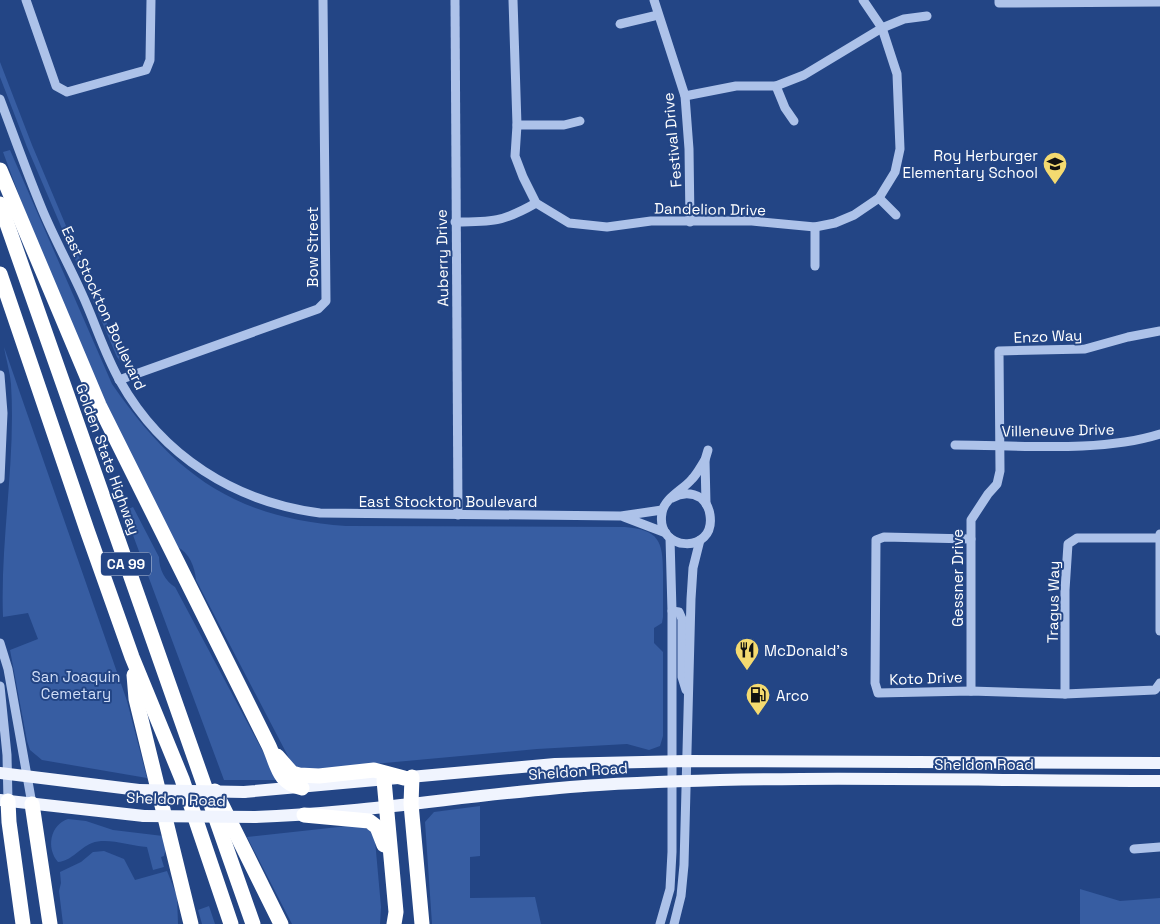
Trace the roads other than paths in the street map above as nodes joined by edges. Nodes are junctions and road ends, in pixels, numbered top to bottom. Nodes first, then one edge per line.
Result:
1 (26, 0) edge
2 (151, 0) edge
3 (323, 0) edge
4 (455, 0) edge
5 (513, 0) edge
6 (654, 0) edge
7 (863, 0) edge
8 (999, 0) edge
9 (1160, 2) edge
10 (658, 15) junction
11 (927, 16) dead end
12 (620, 24) dead end
13 (882, 28) junction
14 (776, 86) junction
15 (685, 96) junction
16 (0, 99) edge
17 (580, 121) dead end
18 (794, 121) dead end
19 (517, 125) junction
20 (0, 170) edge
21 (879, 198) junction
22 (536, 203) junction
23 (0, 204) edge
24 (896, 214) dead end
25 (455, 222) junction
26 (690, 222) junction
27 (815, 228) junction
28 (815, 266) dead end
29 (0, 274) edge
30 (1160, 332) edge
31 (0, 375) edge
32 (119, 380) junction
33 (1160, 434) edge
34 (955, 445) dead end
35 (1000, 445) junction
36 (708, 450) dead end
37 (705, 460) junction
38 (0, 469) edge
39 (0, 479) edge
40 (672, 498) junction
41 (706, 504) junction
42 (662, 510) junction
43 (458, 515) junction
44 (621, 516) junction
45 (1160, 534) edge
46 (668, 535) junction
47 (971, 538) junction
48 (1159, 538) edge
49 (700, 540) junction
50 (672, 611) junction
51 (1160, 631) edge
52 (0, 643) edge
53 (132, 657) junction
54 (1160, 683) edge
55 (0, 686) edge
56 (971, 691) junction
57 (1065, 694) junction
58 (688, 697) junction
59 (184, 725) junction
60 (269, 746) junction
61 (671, 761) junction
62 (687, 761) junction
63 (1160, 763) edge
64 (4, 774) edge
65 (28, 777) junction
66 (408, 777) junction
67 (384, 780) junction
68 (687, 781) junction
69 (1160, 781) edge
70 (671, 782) junction
71 (302, 788) junction
72 (4, 800) edge
73 (32, 804) junction
74 (411, 804) junction
75 (385, 807) junction
76 (304, 815) junction
77 (1160, 846) edge
78 (1134, 848) dead end
79 (390, 860) junction
80 (23, 924) edge
81 (50, 924) edge
82 (191, 924) edge
83 (231, 924) edge
84 (253, 924) edge
85 (281, 924) edge
86 (394, 924) edge
87 (422, 924) edge
88 (660, 924) edge
89 (674, 924) edge

1 - 2 street
3 - 32 street, Bow Street
4 - 25 street, Auberry Drive
5 - 19 street
6 - 10 street, Festival Drive
7 - 13 street, Dandelion Drive
8 - 9 street
10 - 12 street
10 - 15 street, Festival Drive
11 - 13 street
13 - 14 street
13 - 21 street, Dandelion Drive
14 - 15 street
14 - 18 street
15 - 26 street, Festival Drive
16 - 32 street, East Stockton Boulevard
17 - 19 street
19 - 22 street
20 - 60 highway
21 - 24 street
21 - 27 street, Dandelion Drive
22 - 25 street
22 - 26 street, Dandelion Drive
23 - 59 highway, Golden State Highway / CA 99
25 - 43 street, Auberry Drive
26 - 27 street, Dandelion Drive
27 - 28 street
29 - 53 highway, CA 99
30 - 35 street, Enzo Way
31 - 38 street
32 - 43 street, East Stockton Boulevard
33 - 35 street, Villeneuve Drive
34 - 35 street, Villeneuve Drive
35 - 47 street, Gessner Drive
36 - 37 street
37 - 40 street
37 - 41 street
38 - 39 street
40 - 41 street
40 - 42 street
41 - 49 street
42 - 44 street, East Stockton Boulevard
42 - 46 street
43 - 44 street, East Stockton Boulevard
44 - 46 street, East Stockton Boulevard
45 - 48 street
46 - 49 street
46 - 50 street
47 - 56 street, Gessner Drive
47 - 56 street, Koto Drive
48 - 51 street
48 - 57 street, Tragus Way
49 - 58 street
50 - 58 street
50 - 61 street
52 - 65 street
53 - 82 highway
53 - 83 highway, CA 99
54 - 57 street, Koto Drive
55 - 64 street
56 - 57 street, Koto Drive
58 - 62 street
59 - 84 highway, Golden State Highway / CA 99
59 - 85 highway
60 - 66 highway
60 - 71 highway
61 - 62 main road, Sheldon Road
61 - 66 main road, Sheldon Road
61 - 70 street
62 - 63 main road, Sheldon Road
62 - 68 street
64 - 65 main road, Sheldon Road
64 - 72 street
65 - 71 main road, Sheldon Road, bridge
65 - 73 street
66 - 67 main road, Sheldon Road
66 - 74 highway
67 - 71 main road, Sheldon Road
67 - 75 highway
68 - 69 main road, Sheldon Road
68 - 70 main road, Sheldon Road
68 - 89 street
70 - 74 main road, Sheldon Road
70 - 88 street
72 - 73 main road, Sheldon Road
72 - 80 highway
73 - 76 main road, Sheldon Road, bridge
73 - 81 highway
74 - 75 main road, Sheldon Road
74 - 87 highway
75 - 76 main road, Sheldon Road
75 - 79 highway
76 - 79 highway
77 - 78 street
79 - 86 highway

